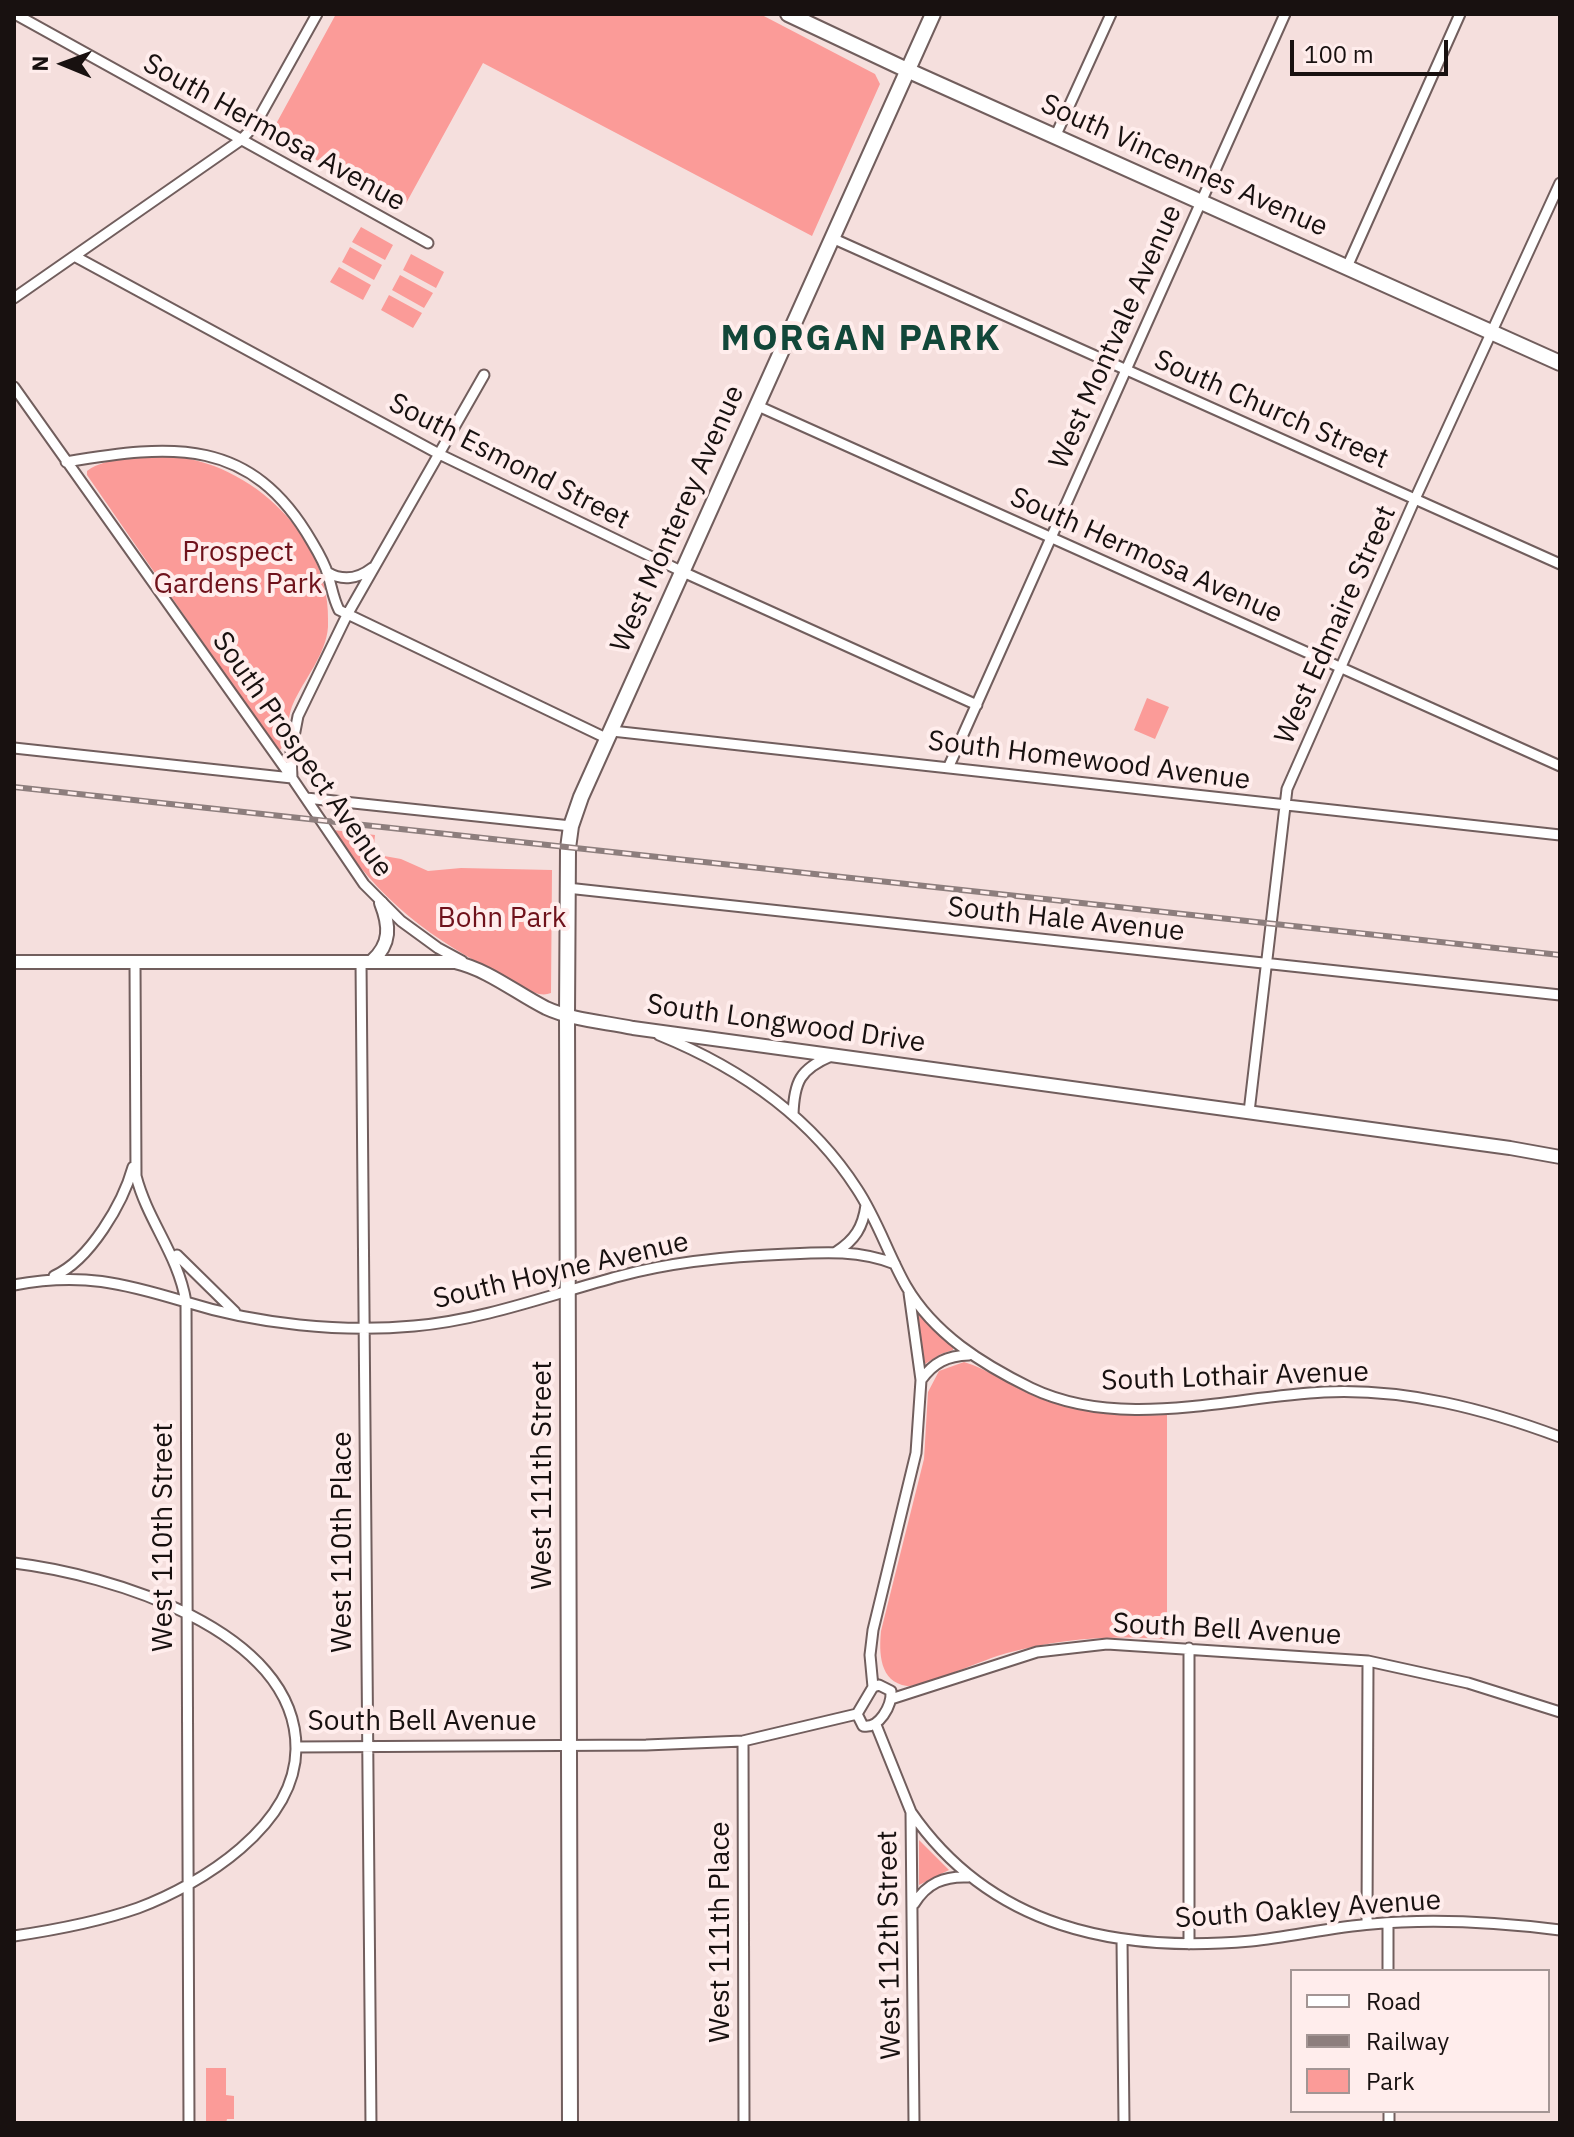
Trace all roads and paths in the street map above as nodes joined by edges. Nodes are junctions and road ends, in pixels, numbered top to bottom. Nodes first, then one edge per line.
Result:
1 (15, 14) edge
2 (317, 14) edge
3 (788, 14) edge
4 (933, 14) edge
5 (1111, 14) edge
6 (1285, 14) edge
7 (1460, 14) edge
8 (907, 70) junction
9 (1055, 137) junction
10 (241, 140) junction
11 (1560, 183) edge
12 (1201, 202) junction
13 (832, 238) junction
14 (428, 243) dead end
15 (76, 257) junction
16 (1347, 267) junction
17 (14, 298) edge
18 (1493, 333) junction
19 (1560, 363) edge
20 (1125, 369) junction
21 (484, 375) dead end
22 (14, 387) edge
23 (758, 406) junction
24 (439, 454) junction
25 (66, 462) junction
26 (1415, 499) junction
27 (1050, 537) junction
28 (378, 562) junction
29 (1560, 564) edge
30 (327, 572) junction
31 (683, 572) junction
32 (347, 615) junction
33 (1341, 668) junction
34 (977, 705) junction
35 (610, 735) junction
36 (14, 748) edge
37 (949, 766) junction
38 (1560, 766) edge
39 (292, 778) junction
40 (306, 798) junction
41 (1284, 806) junction
42 (571, 826) junction
43 (1560, 835) edge
44 (567, 888) junction
45 (381, 903) junction
46 (366, 961) junction
47 (14, 962) edge
48 (135, 962) junction
49 (1266, 964) junction
50 (470, 965) junction
51 (1560, 995) edge
52 (567, 1015) junction
53 (633, 1028) junction
54 (834, 1055) junction
55 (1249, 1112) junction
56 (793, 1115) junction
57 (1560, 1157) edge
58 (134, 1163) junction
59 (866, 1205) junction
60 (169, 1247) junction
61 (836, 1252) junction
62 (895, 1264) junction
63 (48, 1278) junction
64 (14, 1285) edge
65 (909, 1289) junction
66 (568, 1291) junction
67 (186, 1302) junction
68 (236, 1313) junction
69 (364, 1329) junction
70 (969, 1355) junction
71 (921, 1380) junction
72 (1560, 1437) edge
73 (14, 1563) edge
74 (186, 1612) junction
75 (1189, 1648) junction
76 (1368, 1661) junction
77 (873, 1687) junction
78 (891, 1699) junction
79 (1560, 1712) edge
80 (857, 1714) junction
81 (876, 1725) junction
82 (743, 1741) junction
83 (570, 1744) junction
84 (367, 1746) junction
85 (296, 1747) junction
86 (911, 1812) junction
87 (968, 1877) junction
88 (187, 1886) junction
89 (912, 1907) junction
90 (1388, 1923) junction
91 (1367, 1924) junction
92 (1560, 1930) edge
93 (14, 1936) edge
94 (1122, 1940) junction
95 (1189, 1944) junction
96 (1388, 1969) edge
97 (189, 2123) edge
98 (371, 2123) edge
99 (570, 2123) edge
100 (744, 2123) edge
101 (914, 2123) edge
102 (1124, 2123) edge

1 - 10 street, South Hermosa Avenue
2 - 10 street
3 - 8 main road, South Vincennes Avenue
4 - 8 main road, West Monterey Avenue
5 - 9 street
6 - 12 street, West Montvale Avenue
7 - 16 street
8 - 9 main road, South Vincennes Avenue
8 - 13 main road, West Monterey Avenue
9 - 12 main road, South Vincennes Avenue
10 - 14 street, South Hermosa Avenue
10 - 15 street
11 - 18 street, West Edmaire Street
12 - 16 main road, South Vincennes Avenue
12 - 20 street, West Montvale Avenue
13 - 20 street, South Church Street
13 - 23 main road, West Monterey Avenue
15 - 17 street
15 - 24 street, South Esmond Street
16 - 18 main road, South Vincennes Avenue
18 - 19 main road, South Vincennes Avenue
18 - 26 street, West Edmaire Street
20 - 26 street, South Church Street
20 - 27 street, West Montvale Avenue
21 - 24 street
22 - 25 street, South Prospect Avenue
23 - 27 street, South Hermosa Avenue
23 - 31 main road, West Monterey Avenue
24 - 28 street
24 - 31 street, South Esmond Street
25 - 30 street
25 - 39 street, South Prospect Avenue
26 - 29 street, South Church Street
26 - 33 street, West Edmaire Street
27 - 33 street, South Hermosa Avenue
27 - 34 street, West Montvale Avenue
28 - 30 street
28 - 32 street
30 - 32 street
31 - 34 street, South Esmond Street
31 - 35 main road, West Monterey Avenue
32 - 35 street, South Homewood Avenue
32 - 39 street
33 - 38 street, South Hermosa Avenue
33 - 41 street, West Edmaire Street
34 - 37 street, West Montvale Avenue
35 - 37 street, South Homewood Avenue
35 - 42 main road, West Monterey Avenue
36 - 39 street
37 - 41 street, South Homewood Avenue
39 - 40 street, South Prospect Avenue
40 - 42 street
40 - 45 street, South Prospect Avenue
41 - 43 street, South Homewood Avenue
41 - 49 street, West Edmaire Street
42 - 44 main road, West 111th Street
44 - 49 street, South Hale Avenue
44 - 52 main road, West 111th Street
45 - 46 street
45 - 50 street, South Prospect Avenue
46 - 48 street, South Longwood Drive
46 - 50 street, South Longwood Drive
46 - 69 street, West 110th Place
47 - 48 street, South Longwood Drive
48 - 58 street, West 110th Street
49 - 51 street, South Hale Avenue
49 - 55 street, West Edmaire Street
50 - 52 street, South Longwood Drive
52 - 53 street, South Longwood Drive
52 - 66 main road, West 111th Street
53 - 54 street, South Longwood Drive
53 - 56 street, South Lothair Avenue
54 - 55 street, South Longwood Drive
54 - 56 street
55 - 57 street, South Longwood Drive
56 - 59 street, South Lothair Avenue
58 - 60 street, West 110th Street
58 - 63 street
59 - 61 street
59 - 62 street, South Lothair Avenue
60 - 67 street, West 110th Street
60 - 68 street
61 - 62 street, South Hoyne Avenue
61 - 66 street, South Hoyne Avenue
62 - 65 street, South Lothair Avenue
63 - 64 street, South Hoyne Avenue
63 - 67 street, South Hoyne Avenue
65 - 70 street, South Lothair Avenue
65 - 71 street
66 - 69 street, South Hoyne Avenue
66 - 83 main road, West 111th Street
67 - 68 street, South Hoyne Avenue
67 - 74 street, West 110th Street
68 - 69 street, South Hoyne Avenue
69 - 84 street, West 110th Place
70 - 71 street
70 - 72 street, South Lothair Avenue
71 - 77 street
73 - 74 street, South Bell Avenue
74 - 85 street, South Bell Avenue
74 - 88 street, West 110th Street
75 - 76 street, South Bell Avenue
75 - 78 street, South Bell Avenue
75 - 95 street
76 - 79 street, South Bell Avenue
76 - 91 street
77 - 78 street
77 - 80 street
78 - 81 street
80 - 81 street
80 - 82 street, South Bell Avenue
81 - 86 street, West 112th Street
82 - 83 street, South Bell Avenue
82 - 100 street, West 111th Place
83 - 84 street, South Bell Avenue
83 - 99 main road, West 111th Street
84 - 85 street, South Bell Avenue
84 - 98 street, West 110th Place
85 - 88 street
86 - 87 street, South Oakley Avenue
86 - 89 street, West 112th Street
87 - 89 street
87 - 94 street, South Oakley Avenue
88 - 93 street
88 - 97 street, West 110th Street
89 - 101 street, West 112th Street
90 - 91 street, South Oakley Avenue
90 - 92 street, South Oakley Avenue
90 - 96 street
91 - 95 street, South Oakley Avenue
94 - 95 street, South Oakley Avenue
94 - 102 street

